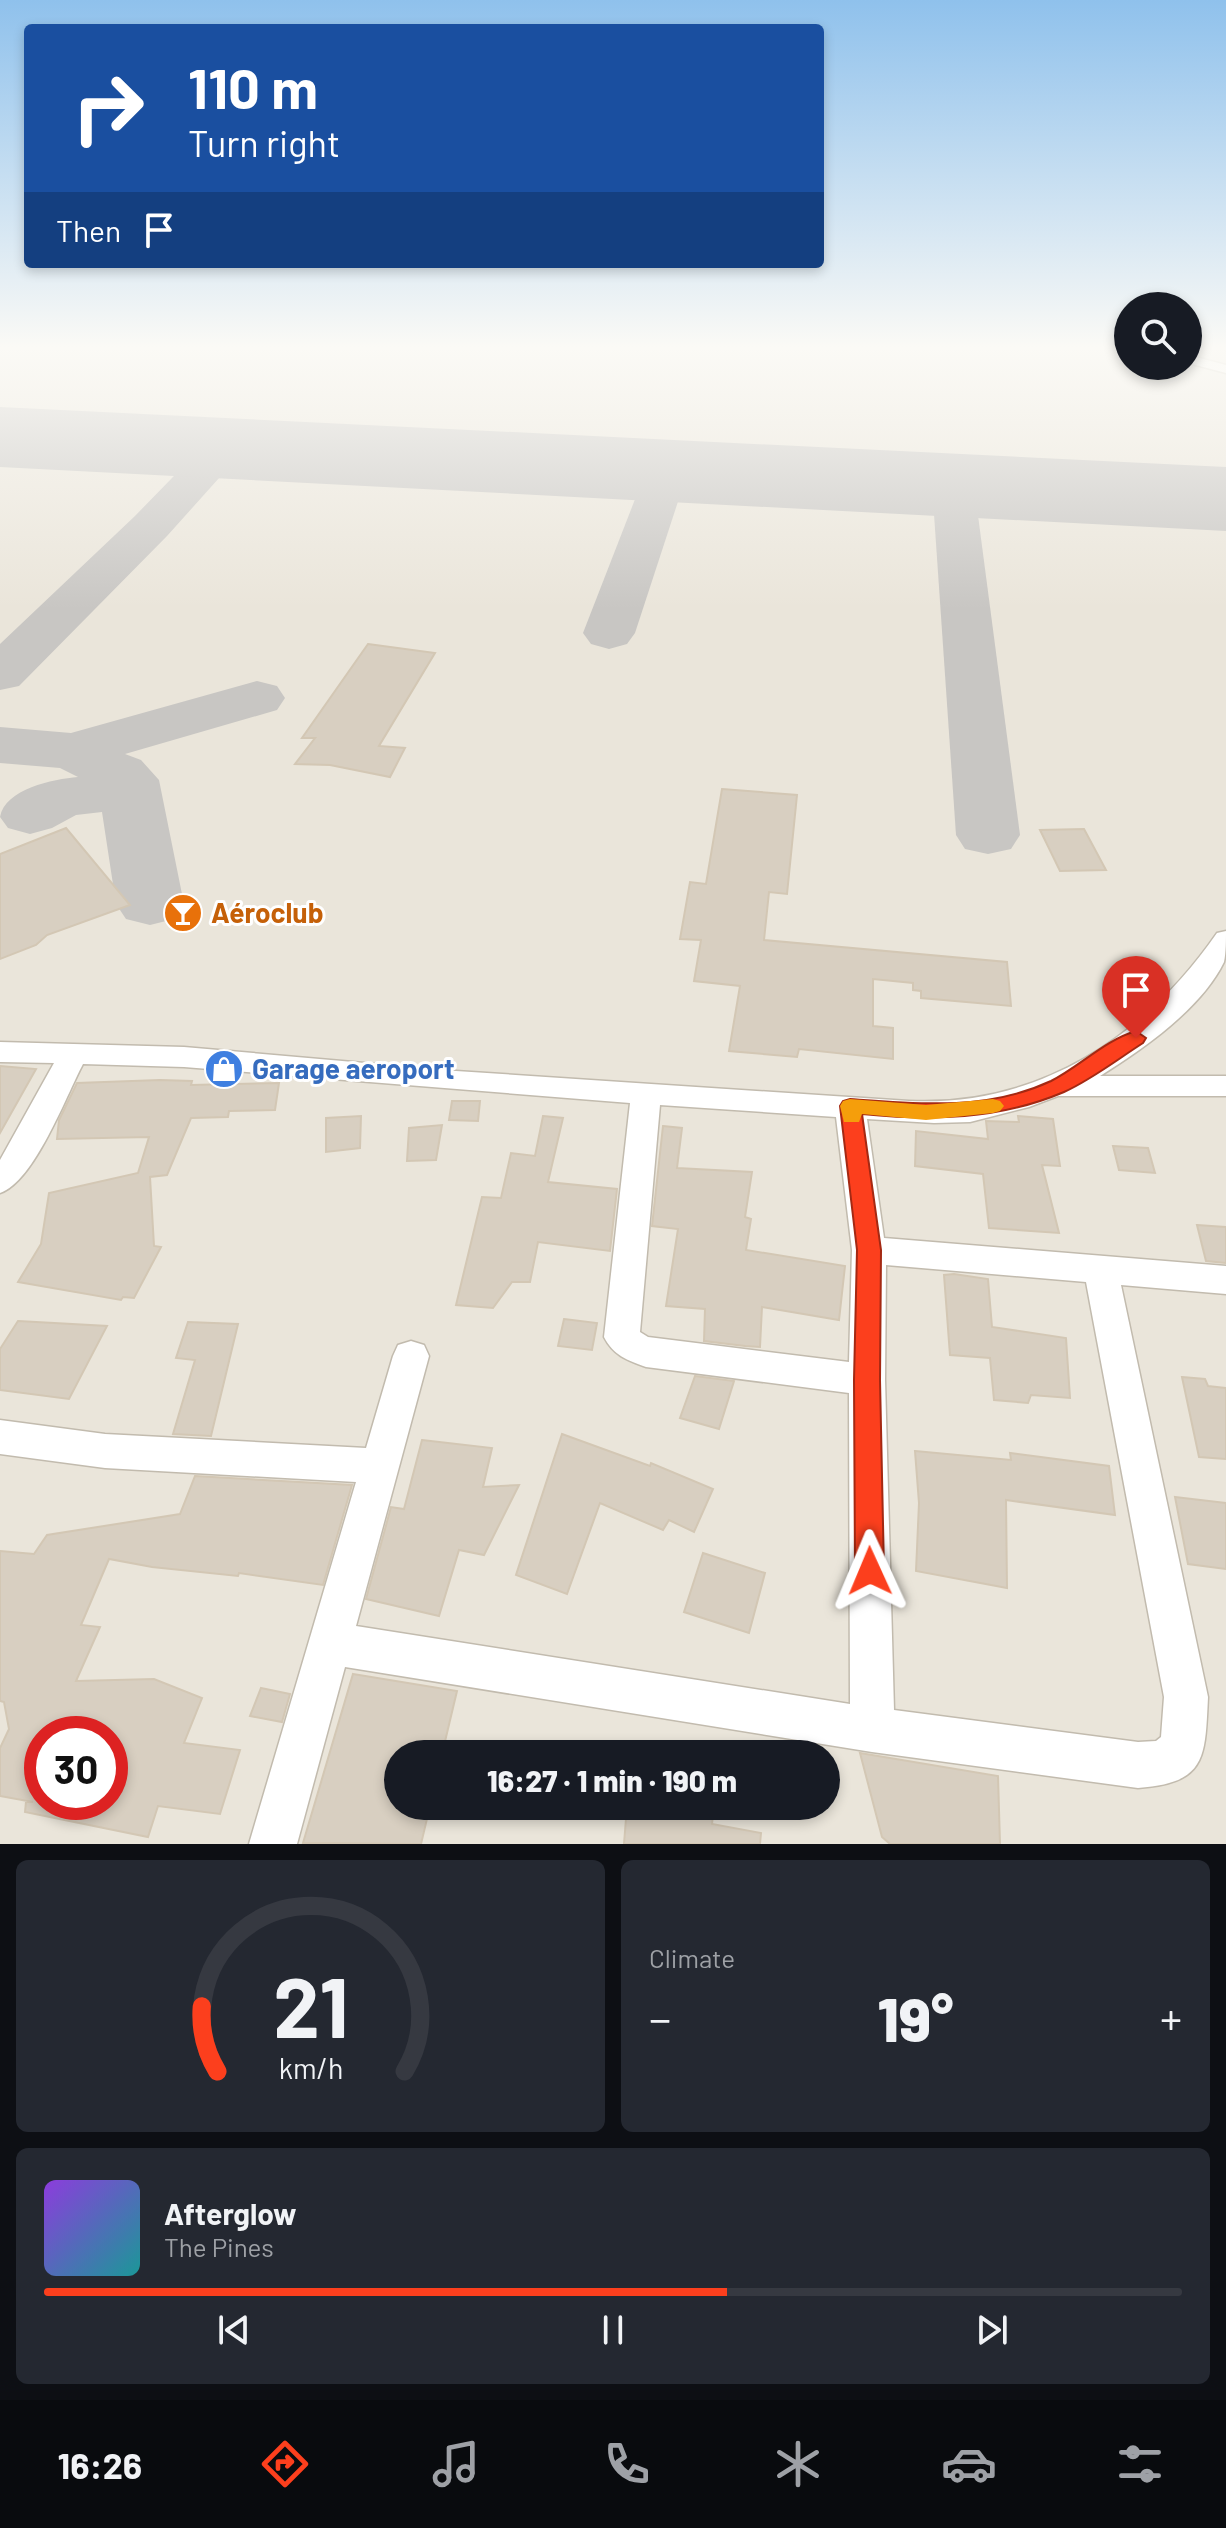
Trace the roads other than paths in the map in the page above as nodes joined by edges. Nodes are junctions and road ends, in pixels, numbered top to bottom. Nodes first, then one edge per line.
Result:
1 (1226, 939) edge
2 (0, 1052) edge
3 (73, 1055) junction
4 (1057, 1086) junction
5 (1226, 1086) edge
6 (646, 1094) junction
7 (850, 1106) junction
8 (0, 1181) edge
9 (869, 1250) junction
10 (1101, 1269) junction
11 (1226, 1280) edge
12 (411, 1356) dead end
13 (867, 1380) junction
14 (0, 1437) edge
15 (380, 1466) junction
16 (330, 1643) junction
17 (872, 1730) junction
18 (273, 1844) edge

1 - 4 street
2 - 3 street
3 - 6 street
3 - 8 street
4 - 5 street
4 - 7 street
6 - 7 street
6 - 13 street
7 - 9 street
9 - 10 street
9 - 13 street
10 - 11 street
10 - 17 street
12 - 15 street
13 - 17 street
14 - 15 street
15 - 16 street
16 - 17 street
16 - 18 street

